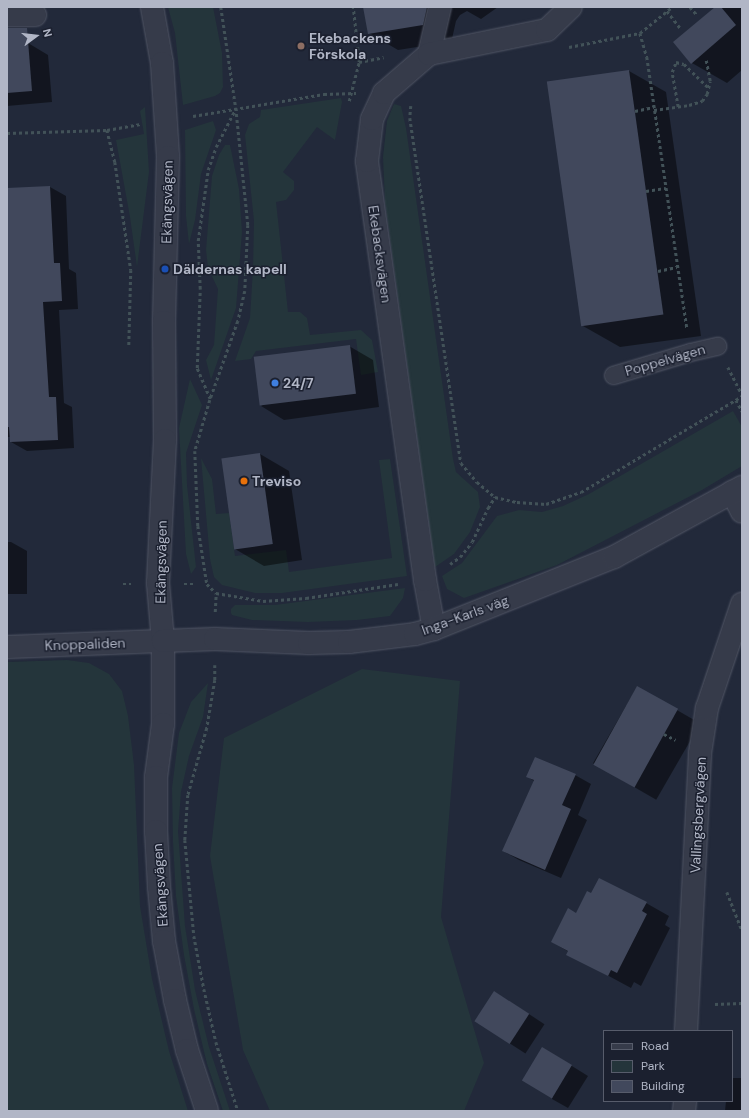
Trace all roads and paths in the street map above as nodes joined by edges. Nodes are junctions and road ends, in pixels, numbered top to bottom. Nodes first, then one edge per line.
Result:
1 (152, 7) edge
2 (221, 7) edge
3 (353, 7) edge
4 (440, 7) edge
5 (571, 7) edge
6 (690, 7) edge
7 (667, 11) dead end
8 (35, 14) dead end
9 (7, 15) edge
10 (698, 16) dead end
11 (681, 28) dead end
12 (640, 33) dead end
13 (429, 54) junction
14 (385, 57) dead end
15 (706, 60) dead end
16 (359, 62) junction
17 (709, 88) junction
18 (412, 103) dead end
19 (678, 106) junction
20 (236, 108) junction
21 (348, 108) dead end
22 (654, 109) junction
23 (635, 110) dead end
24 (185, 118) dead end
25 (142, 124) dead end
26 (107, 130) junction
27 (7, 133) edge
28 (666, 188) junction
29 (646, 191) dead end
30 (677, 267) junction
31 (658, 270) dead end
32 (129, 346) dead end
33 (717, 346) joint
34 (690, 352) junction
35 (613, 375) dead end
36 (742, 396) edge
37 (210, 400) junction
38 (736, 400) junction
39 (742, 411) edge
40 (737, 489) edge
41 (495, 498) junction
42 (742, 512) edge
43 (425, 580) junction
44 (216, 593) junction
45 (742, 604) edge
46 (215, 610) dead end
47 (434, 629) junction
48 (162, 641) junction
49 (7, 647) edge
50 (215, 680) dead end
51 (727, 892) dead end
52 (742, 930) edge
53 (686, 1030) edge
54 (207, 1111) edge
55 (238, 1111) edge

1 - 48 street, Ekängsvägen
2 - 20 path
3 - 16 path
4 - 13 street
5 - 13 street, Ekebacksvägen
6 - 10 path
7 - 11 path
8 - 9 street
12 - 22 path
13 - 43 street, Ekebacksvägen
14 - 16 path
15 - 17 path
16 - 21 path
17 - 19 path
17 - 19 path
18 - 41 path
19 - 22 path
20 - 24 path
20 - 37 path
20 - 37 path
22 - 23 path
22 - 28 path
25 - 26 path
26 - 27 path
26 - 32 path
28 - 29 path
28 - 30 path
30 - 31 path
30 - 34 path
33 - 34 lane, Poppelvägen
33 - 36 path
34 - 35 lane, Poppelvägen
36 - 38 path
37 - 44 path
38 - 39 path
38 - 41 path
40 - 42 street
40 - 47 street, Inga-Karls väg
41 - 43 path
43 - 44 path
43 - 47 street, Ekebacksvägen
44 - 46 path
45 - 53 street, Vallingsbergvägen
47 - 48 street, Inga-Karls väg
48 - 49 street, Knoppaliden
48 - 54 street, Ekängsvägen
50 - 55 path
51 - 52 path

